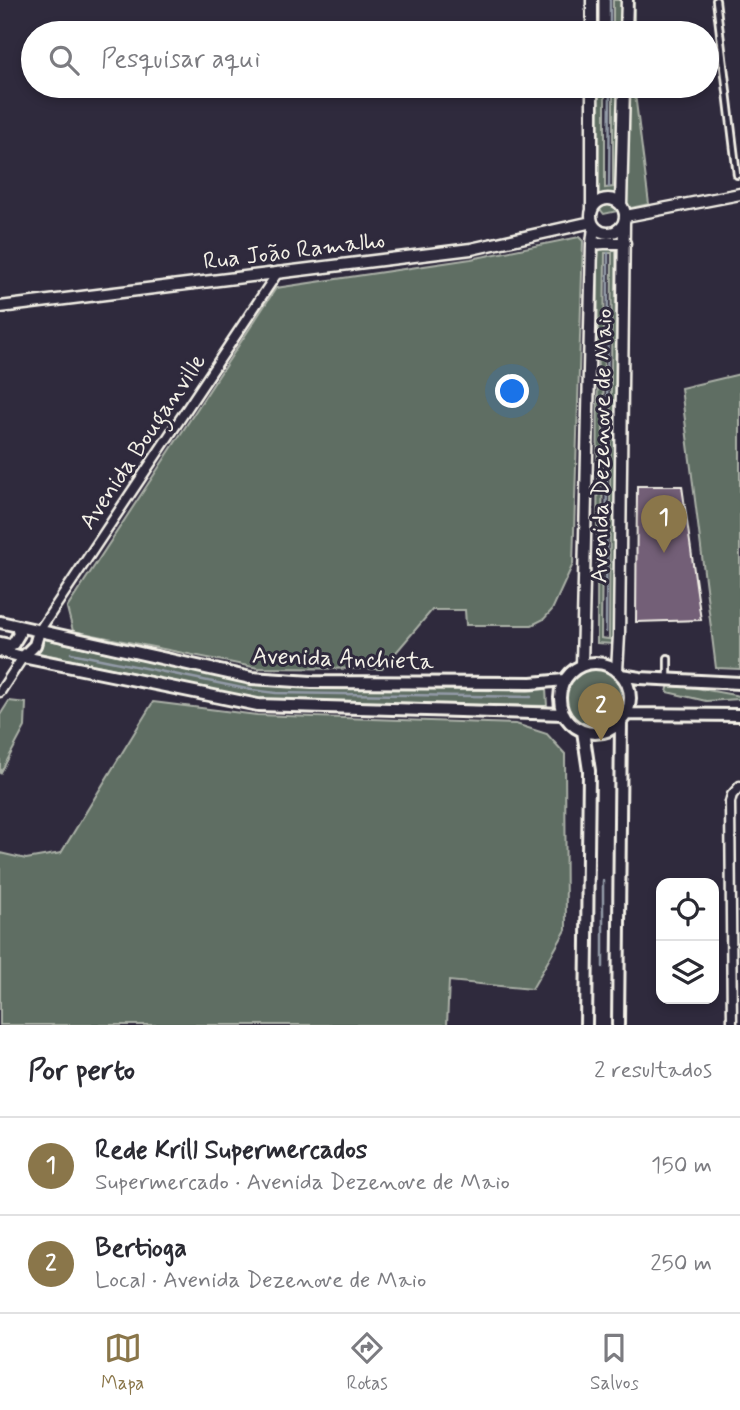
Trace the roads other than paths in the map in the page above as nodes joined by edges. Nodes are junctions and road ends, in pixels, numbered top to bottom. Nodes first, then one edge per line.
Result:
1 (592, 0) edge
2 (626, 0) edge
3 (716, 0) edge
4 (592, 21) edge
5 (626, 21) edge
6 (719, 21) edge
7 (719, 25) edge
8 (592, 98) edge
9 (624, 98) edge
10 (737, 175) dead end
11 (740, 194) edge
12 (621, 205) junction
13 (592, 210) junction
14 (625, 219) junction
15 (593, 225) junction
16 (625, 243) junction
17 (592, 244) junction
18 (278, 272) junction
19 (0, 307) edge
20 (0, 622) edge
21 (17, 626) junction
22 (39, 631) junction
23 (0, 643) edge
24 (0, 650) edge
25 (23, 657) junction
26 (668, 658) dead end
27 (582, 665) junction
28 (619, 673) junction
29 (668, 679) junction
30 (564, 680) junction
31 (740, 683) edge
32 (0, 692) edge
33 (564, 714) junction
34 (740, 715) edge
35 (623, 718) junction
36 (583, 731) junction
37 (740, 786) edge
38 (586, 1025) edge
39 (618, 1025) edge
40 (732, 1025) edge

1 - 4 street
2 - 5 street
3 - 6 lane
7 - 10 lane
8 - 13 street
9 - 12 street
11 - 14 street
12 - 13 street
12 - 14 street
13 - 15 street
14 - 15 street
14 - 16 street, Avenida Dezenove de Maio
15 - 17 street, Avenida Dezenove de Maio
15 - 18 street, Rua João Ramalho
16 - 17 street
16 - 28 street, Avenida Dezenove de Maio
17 - 27 street, Avenida Dezenove de Maio
18 - 19 street, Rua João Ramalho
18 - 22 street, Avenida Bouganville
20 - 21 main road, Avenida Anchieta
21 - 22 main road, Avenida Anchieta
21 - 23 main road
22 - 25 main road
22 - 30 main road, Avenida Anchieta
24 - 25 main road, Avenida Anchieta
25 - 32 street
25 - 33 main road, Avenida Anchieta
26 - 29 lane
27 - 28 main road
27 - 30 main road
28 - 29 main road
28 - 35 main road
29 - 31 main road
30 - 33 main road
33 - 36 main road
34 - 35 main road
35 - 36 main road
35 - 39 main road
36 - 38 main road
37 - 40 street

